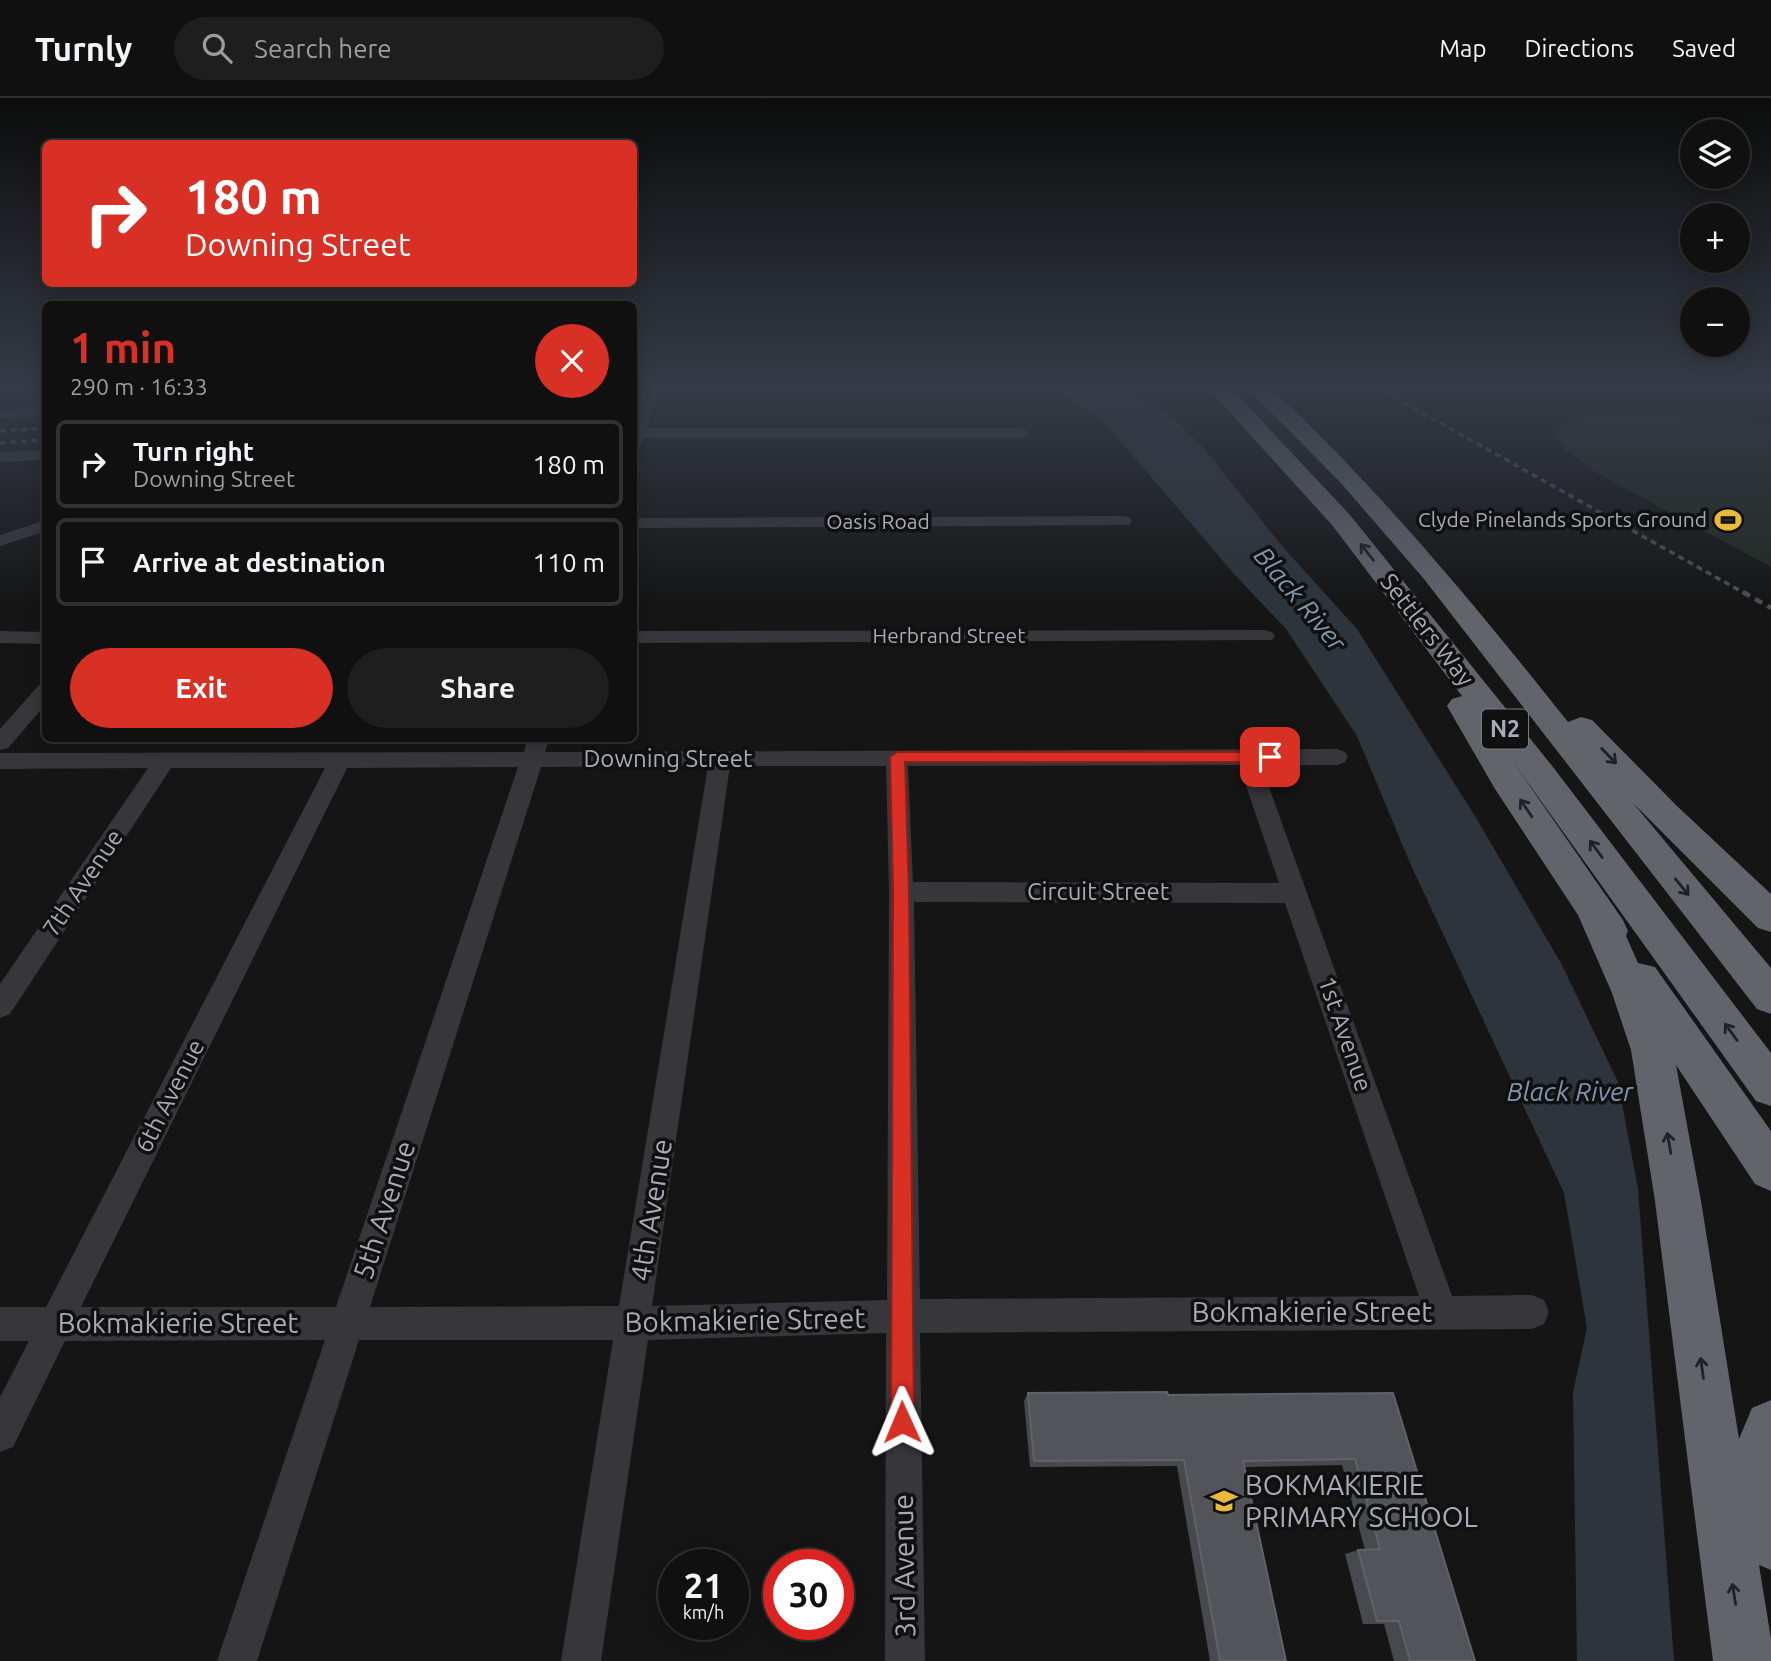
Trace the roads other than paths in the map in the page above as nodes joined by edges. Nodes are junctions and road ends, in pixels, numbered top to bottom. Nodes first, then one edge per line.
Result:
1 (1286, 460) edge
2 (1328, 460) edge
3 (1123, 521) dead end
4 (0, 523) edge
5 (637, 523) edge
6 (42, 524) edge
7 (42, 525) edge
8 (0, 541) edge
9 (1474, 621) junction
10 (1428, 631) junction
11 (1265, 636) dead end
12 (637, 637) edge
13 (0, 638) edge
14 (42, 638) edge
15 (42, 695) edge
16 (0, 743) edge
17 (535, 749) edge
18 (897, 757) junction
19 (1247, 757) junction
20 (1337, 757) dead end
21 (720, 758) junction
22 (166, 759) junction
23 (340, 759) junction
24 (0, 761) edge
25 (1665, 815) junction
26 (901, 892) junction
27 (1296, 893) junction
28 (1595, 911) junction
29 (1771, 917) edge
30 (1771, 944) edge
31 (1771, 997) edge
32 (0, 1006) edge
33 (1771, 1087) edge
34 (1771, 1168) edge
35 (1441, 1311) junction
36 (1532, 1312) dead end
37 (901, 1316) junction
38 (348, 1322) junction
39 (634, 1323) junction
40 (0, 1324) edge
41 (56, 1324) junction
42 (1771, 1427) edge
43 (0, 1434) edge
44 (1771, 1541) edge
45 (237, 1661) edge
46 (580, 1661) edge
47 (905, 1661) edge
48 (1744, 1661) edge

10 -> 1 highway, Settlers Way / N2
2 - 9 highway, Settlers Way / N2
3 - 5 street, Oasis Road
4 - 6 street
7 - 8 street
9 -> 25 highway
9 -> 31 highway, Settlers Way / N2
28 -> 10 highway
33 -> 10 highway, Settlers Way / N2
11 - 12 street, Herbrand Street
13 - 14 street
15 - 16 street
17 - 21 street, Downing Street
17 - 23 street, Downing Street
17 - 38 street, 5th Avenue
18 - 19 street, Downing Street
18 - 21 street, Downing Street
18 - 26 street, 3rd Avenue
19 - 20 street, Downing Street
19 - 27 street, 1st Avenue
21 - 39 street, 4th Avenue
22 - 23 street, Downing Street
22 - 24 street, Downing Street
22 - 32 street, 7th Avenue
23 - 41 street, 6th Avenue
25 - 29 highway
25 - 30 highway
26 - 27 street, Circuit Street
26 - 37 street, 3rd Avenue
27 - 35 street, 1st Avenue
28 - 34 highway
48 -> 28 highway
35 - 36 street, Bokmakierie Street
35 - 37 street, Bokmakierie Street
37 - 39 street, Bokmakierie Street
37 - 47 street, 3rd Avenue
38 - 39 street, Bokmakierie Street
38 - 41 street, Bokmakierie Street
38 - 45 street, 5th Avenue
39 - 46 street, 4th Avenue
40 - 41 street, Bokmakierie Street
41 - 43 street, 6th Avenue
42 - 44 highway

